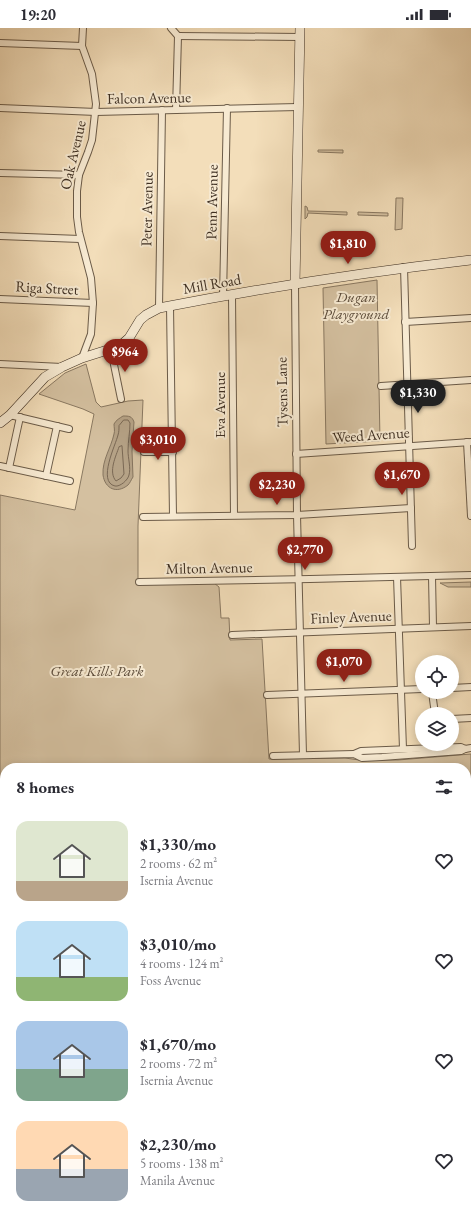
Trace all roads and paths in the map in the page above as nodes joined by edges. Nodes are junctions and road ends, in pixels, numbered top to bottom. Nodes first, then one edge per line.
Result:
1 (83, 28) edge
2 (170, 28) edge
3 (300, 32) edge
4 (178, 36) junction
5 (0, 43) edge
6 (82, 46) junction
7 (298, 107) junction
8 (0, 108) edge
9 (227, 108) junction
10 (162, 110) junction
11 (176, 110) junction
12 (96, 112) junction
13 (0, 173) edge
14 (79, 176) junction
15 (0, 236) edge
16 (80, 240) junction
17 (471, 260) edge
18 (404, 268) junction
19 (295, 284) junction
20 (227, 296) junction
21 (0, 299) edge
22 (94, 303) junction
23 (170, 306) junction
24 (159, 308) junction
25 (471, 318) edge
26 (405, 322) junction
27 (111, 350) junction
28 (82, 358) junction
29 (0, 364) edge
30 (62, 367) junction
31 (471, 380) edge
32 (408, 384) junction
33 (381, 386) dead end
34 (121, 400) dead end
35 (10, 415) junction
36 (20, 417) junction
37 (0, 423) edge
38 (56, 426) junction
39 (69, 429) dead end
40 (469, 442) edge
41 (410, 445) junction
42 (144, 452) dead end
43 (173, 452) junction
44 (296, 454) junction
45 (0, 466) edge
46 (9, 468) junction
47 (46, 476) junction
48 (70, 481) dead end
49 (411, 508) junction
50 (234, 515) junction
51 (297, 515) junction
52 (173, 516) junction
53 (471, 516) edge
54 (143, 517) dead end
55 (412, 546) dead end
56 (471, 575) edge
57 (432, 576) junction
58 (397, 577) junction
59 (298, 580) junction
60 (138, 582) dead end
61 (471, 626) edge
62 (433, 627) junction
63 (399, 629) junction
64 (299, 632) junction
65 (232, 635) dead end
66 (459, 688) edge
67 (471, 688) edge
68 (415, 689) edge
69 (401, 690) junction
70 (302, 694) junction
71 (267, 695) dead end
72 (471, 718) edge
73 (459, 719) edge
74 (403, 749) junction
75 (468, 749) edge
76 (354, 754) junction
77 (303, 755) junction
78 (273, 756) dead end

1 - 6 street, Oak Avenue
2 - 4 street
3 - 4 street
3 - 7 street, Tysens Lane
4 - 11 street
5 - 6 street
6 - 12 street, Oak Avenue
7 - 9 street, Falcon Avenue
7 - 19 street, Tysens Lane
8 - 12 street, Falcon Avenue
9 - 11 street, Falcon Avenue
9 - 20 street, Penn Avenue
10 - 11 street, Falcon Avenue
10 - 12 street, Falcon Avenue
10 - 24 street, Peter Avenue
12 - 14 street, Oak Avenue
13 - 14 street
14 - 16 street, Oak Avenue
15 - 16 street
16 - 22 street, Oak Avenue
17 - 18 street, Mill Road
18 - 19 street, Mill Road
18 - 26 street
19 - 20 street, Mill Road
19 - 44 street, Tysens Lane
20 - 23 street, Mill Road
20 - 50 street, Eva Avenue
21 - 22 street, Riga Street
22 - 28 street, Oak Avenue
23 - 24 street, Mill Road
23 - 43 street
24 - 27 street, Mill Road
25 - 26 street
26 - 32 street
27 - 28 street, Mill Road
27 - 34 street
28 - 30 street, Mill Road
29 - 30 street
30 - 35 street, Mill Road
31 - 32 street
32 - 33 street
32 - 41 street
35 - 36 street
35 - 37 street, Mill Road
36 - 38 street
36 - 46 street
38 - 39 street
38 - 47 street
40 - 41 street, Weed Avenue
40 - 53 street
41 - 44 street, Weed Avenue
41 - 49 street
42 - 43 street
43 - 52 street
44 - 51 street, Tysens Lane
45 - 46 street
46 - 47 street
47 - 48 street
49 - 51 street
49 - 55 street
50 - 51 street
50 - 52 street
51 - 59 street, Tysens Lane
52 - 54 street
56 - 57 street, Milton Avenue
57 - 58 street, Milton Avenue
57 - 62 street
58 - 59 street, Milton Avenue
58 - 63 street
59 - 60 street, Milton Avenue
59 - 64 street, Tysens Lane
61 - 62 street, Finley Avenue
62 - 63 street, Finley Avenue
63 - 64 street, Finley Avenue
63 - 69 street
64 - 65 street, Finley Avenue
64 - 70 street, Tysens Lane
66 - 67 street
68 - 69 street
69 - 70 street
69 - 74 street
70 - 71 street
70 - 77 street, Tysens Lane
72 - 73 street
74 - 75 street
74 - 76 street
75 - 76 street
76 - 77 street
77 - 78 street

